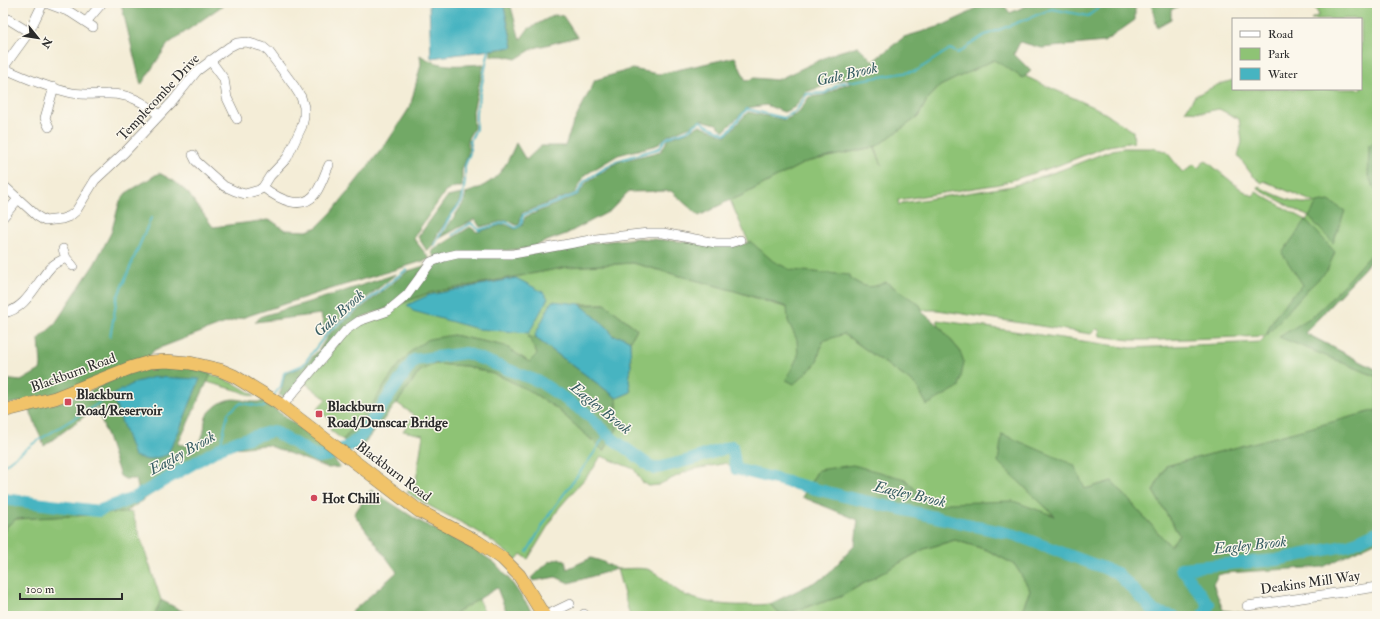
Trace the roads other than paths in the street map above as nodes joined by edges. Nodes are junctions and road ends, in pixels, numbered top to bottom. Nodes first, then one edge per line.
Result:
1 (43, 3) edge
2 (46, 3) edge
3 (102, 3) edge
4 (3, 16) edge
5 (28, 32) junction
6 (210, 60) junction
7 (3, 68) edge
8 (54, 88) junction
9 (236, 113) dead end
10 (159, 115) junction
11 (49, 128) dead end
12 (192, 152) dead end
13 (329, 165) dead end
14 (3, 185) edge
15 (263, 186) junction
16 (18, 199) junction
17 (3, 217) edge
18 (740, 240) dead end
19 (63, 249) dead end
20 (66, 258) junction
21 (73, 266) dead end
22 (3, 312) edge
23 (280, 404) junction
24 (3, 411) edge
25 (1377, 586) edge
26 (570, 604) dead end
27 (1247, 606) dead end
28 (545, 616) edge

1 - 5 street
2 - 3 street
4 - 5 street
5 - 7 street
6 - 9 street
6 - 10 street, Templecombe Drive
6 - 15 street, Templecombe Drive
7 - 8 street
8 - 10 street
8 - 11 street
10 - 16 street, Templecombe Drive
12 - 15 street, Templecombe Drive
13 - 15 street
14 - 16 street, Templecombe Drive
16 - 17 street
18 - 23 street
19 - 20 street
20 - 21 street
20 - 22 street
23 - 24 highway, Blackburn Road
23 - 28 highway, Blackburn Road
25 - 27 street, Deakins Mill Way
26 - 28 street

